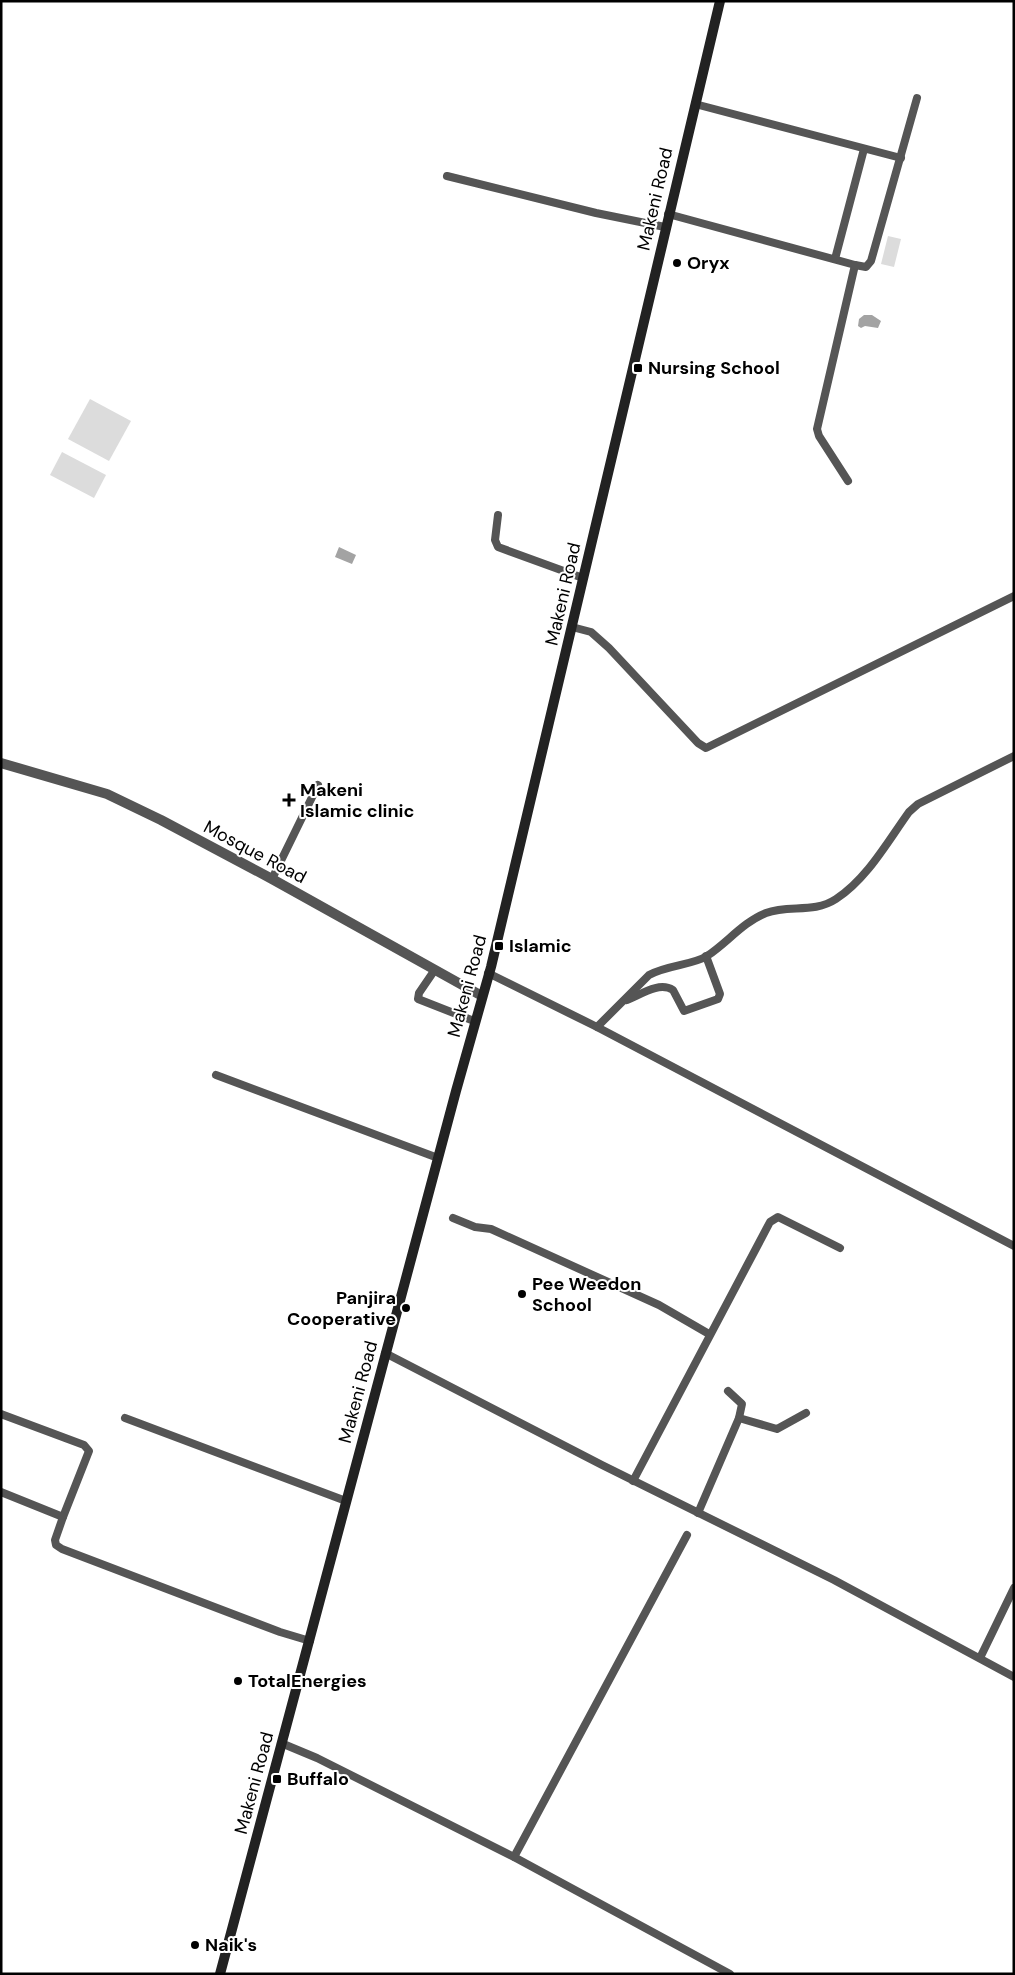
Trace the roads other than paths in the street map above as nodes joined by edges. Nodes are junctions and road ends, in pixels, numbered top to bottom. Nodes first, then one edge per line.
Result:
1 (720, 1) edge
2 (917, 98) dead end
3 (694, 104) junction
4 (864, 149) junction
5 (901, 158) junction
6 (447, 176) dead end
7 (668, 214) junction
8 (665, 227) junction
9 (835, 259) junction
10 (855, 265) junction
11 (848, 481) dead end
12 (498, 515) dead end
13 (584, 578) junction
14 (1014, 596) edge
15 (572, 627) junction
16 (1014, 756) edge
17 (1, 763) edge
18 (318, 785) dead end
19 (272, 879) junction
20 (706, 956) junction
21 (434, 971) junction
22 (488, 972) junction
23 (482, 996) junction
24 (622, 1002) junction
25 (474, 1021) junction
26 (597, 1027) junction
27 (216, 1075) dead end
28 (438, 1158) junction
29 (452, 1218) dead end
30 (1014, 1246) edge
31 (840, 1248) dead end
32 (710, 1334) junction
33 (385, 1352) junction
34 (728, 1391) dead end
35 (806, 1413) dead end
36 (1, 1414) edge
37 (124, 1418) dead end
38 (739, 1418) junction
39 (633, 1481) junction
40 (1, 1492) edge
41 (346, 1501) junction
42 (698, 1513) junction
43 (63, 1517) junction
44 (687, 1535) dead end
45 (1014, 1588) edge
46 (310, 1641) junction
47 (980, 1658) junction
48 (1014, 1677) edge
49 (281, 1743) junction
50 (514, 1857) junction
51 (220, 1974) edge
52 (730, 1974) edge

1 - 3 main road, Makeni Road
2 - 5 street
3 - 4 street
3 - 7 main road, Makeni Road
4 - 5 street
4 - 9 street
5 - 10 street
6 - 8 street
7 - 8 main road, Makeni Road
7 - 9 street
8 - 13 main road, Makeni Road
9 - 10 street
10 - 11 street
12 - 13 street
13 - 15 main road, Makeni Road
14 - 15 street
15 - 22 main road, Makeni Road
16 - 20 street
17 - 19 street, Mosque Road
18 - 19 street
19 - 21 street, Mosque Road
20 - 24 street
20 - 24 street
21 - 23 street, Mosque Road
21 - 25 street
22 - 23 main road, Makeni Road
22 - 26 street
23 - 25 main road, Makeni Road
24 - 26 street
25 - 28 main road, Makeni Road
26 - 30 street
27 - 28 street
28 - 33 main road, Makeni Road
29 - 32 street
31 - 32 street
32 - 39 street
33 - 39 street
33 - 41 main road, Makeni Road
34 - 38 street
35 - 38 street
36 - 43 street
37 - 41 street
38 - 42 street
39 - 42 street
40 - 43 street
41 - 46 main road, Makeni Road
42 - 47 street
43 - 46 street
44 - 50 street
45 - 47 street
46 - 49 main road, Makeni Road
47 - 48 street
49 - 50 street
49 - 51 main road, Makeni Road
50 - 52 street

